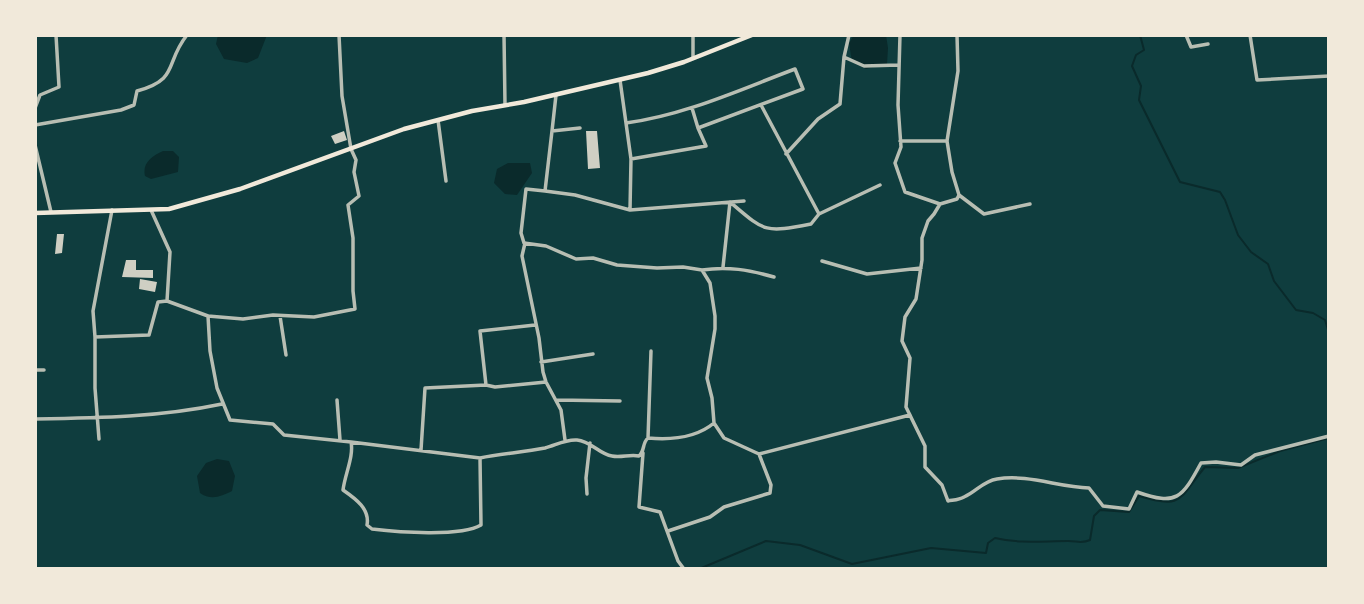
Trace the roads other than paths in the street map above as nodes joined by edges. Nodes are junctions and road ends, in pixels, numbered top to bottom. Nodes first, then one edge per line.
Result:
1 (56, 35) edge
2 (187, 35) edge
3 (339, 35) edge
4 (504, 35) edge
5 (693, 35) edge
6 (752, 35) edge
7 (849, 35) edge
8 (900, 35) edge
9 (957, 35) edge
10 (1186, 35) edge
11 (1250, 35) edge
12 (1208, 44) dead end
13 (844, 57) junction
14 (693, 58) junction
15 (899, 65) junction
16 (1329, 76) edge
17 (620, 79) junction
18 (556, 95) junction
19 (505, 105) junction
20 (761, 105) junction
21 (692, 107) junction
22 (35, 108) edge
23 (439, 120) junction
24 (626, 123) junction
25 (35, 125) edge
26 (580, 128) dead end
27 (698, 128) junction
28 (552, 131) junction
29 (900, 141) junction
30 (947, 141) junction
31 (35, 145) edge
32 (351, 149) junction
33 (786, 154) junction
34 (631, 159) junction
35 (446, 181) dead end
36 (880, 185) dead end
37 (545, 191) junction
38 (959, 195) junction
39 (744, 201) dead end
40 (730, 202) junction
41 (940, 204) junction
42 (1030, 204) dead end
43 (151, 209) junction
44 (112, 210) junction
45 (630, 210) junction
46 (51, 212) junction
47 (35, 213) edge
48 (819, 214) junction
49 (525, 243) junction
50 (822, 261) dead end
51 (723, 267) junction
52 (921, 268) junction
53 (702, 270) junction
54 (774, 277) dead end
55 (167, 301) junction
56 (208, 316) junction
57 (280, 316) junction
58 (535, 325) junction
59 (95, 337) junction
60 (652, 351) dead end
61 (593, 354) dead end
62 (286, 355) dead end
63 (541, 362) junction
64 (35, 370) edge
65 (44, 370) dead end
66 (546, 382) junction
67 (486, 385) junction
68 (337, 400) dead end
69 (556, 400) junction
70 (620, 401) dead end
71 (222, 404) junction
72 (910, 415) junction
73 (97, 418) junction
74 (35, 419) edge
75 (714, 423) junction
76 (1329, 436) edge
77 (648, 438) junction
78 (99, 439) dead end
79 (340, 440) junction
80 (565, 441) junction
81 (351, 442) junction
82 (590, 443) junction
83 (421, 450) junction
84 (643, 453) junction
85 (759, 454) junction
86 (480, 458) junction
87 (587, 494) dead end
88 (668, 531) junction
89 (684, 569) edge

1 - 22 street
2 - 25 street
3 - 32 street
4 - 19 street
5 - 14 street
6 - 14 main road
7 - 13 street
8 - 15 street
9 - 30 street
10 - 12 street
11 - 16 street
13 - 15 street
13 - 33 street
14 - 17 main road
15 - 29 street
17 - 18 main road
17 - 24 street
18 - 19 main road
18 - 28 street
19 - 23 main road
20 - 21 street
20 - 27 street
20 - 33 street
21 - 24 street
21 - 27 street
23 - 32 main road
23 - 35 street
24 - 34 street
26 - 28 street
27 - 34 street
28 - 37 street
29 - 30 street
29 - 41 street
30 - 38 street
31 - 46 street
32 - 43 main road
32 - 57 street
33 - 48 street
34 - 45 street
36 - 48 street
37 - 45 street
37 - 49 street
38 - 41 street
38 - 42 street
39 - 40 street
40 - 45 street
40 - 48 street
40 - 51 street
41 - 52 street
43 - 44 main road
43 - 55 street
44 - 46 main road
44 - 59 street
46 - 47 main road
49 - 53 street
49 - 58 street
50 - 52 street
51 - 53 street
51 - 54 street
52 - 72 street
53 - 75 street
55 - 56 street
55 - 59 street
56 - 57 street
56 - 71 street
57 - 62 street
58 - 63 street
58 - 67 street
59 - 73 street
60 - 77 street
61 - 63 street
63 - 66 street
64 - 65 street
66 - 67 street
66 - 69 street
67 - 83 street
68 - 79 street
69 - 70 street
69 - 80 street
71 - 73 street
71 - 79 street
72 - 76 street
72 - 85 street
73 - 74 street
73 - 78 street
75 - 77 street
75 - 85 street
77 - 84 street
79 - 81 street
80 - 82 street
80 - 86 street
81 - 83 street
81 - 86 street
82 - 84 street
82 - 87 street
83 - 86 street
84 - 88 street
85 - 88 street
88 - 89 street

